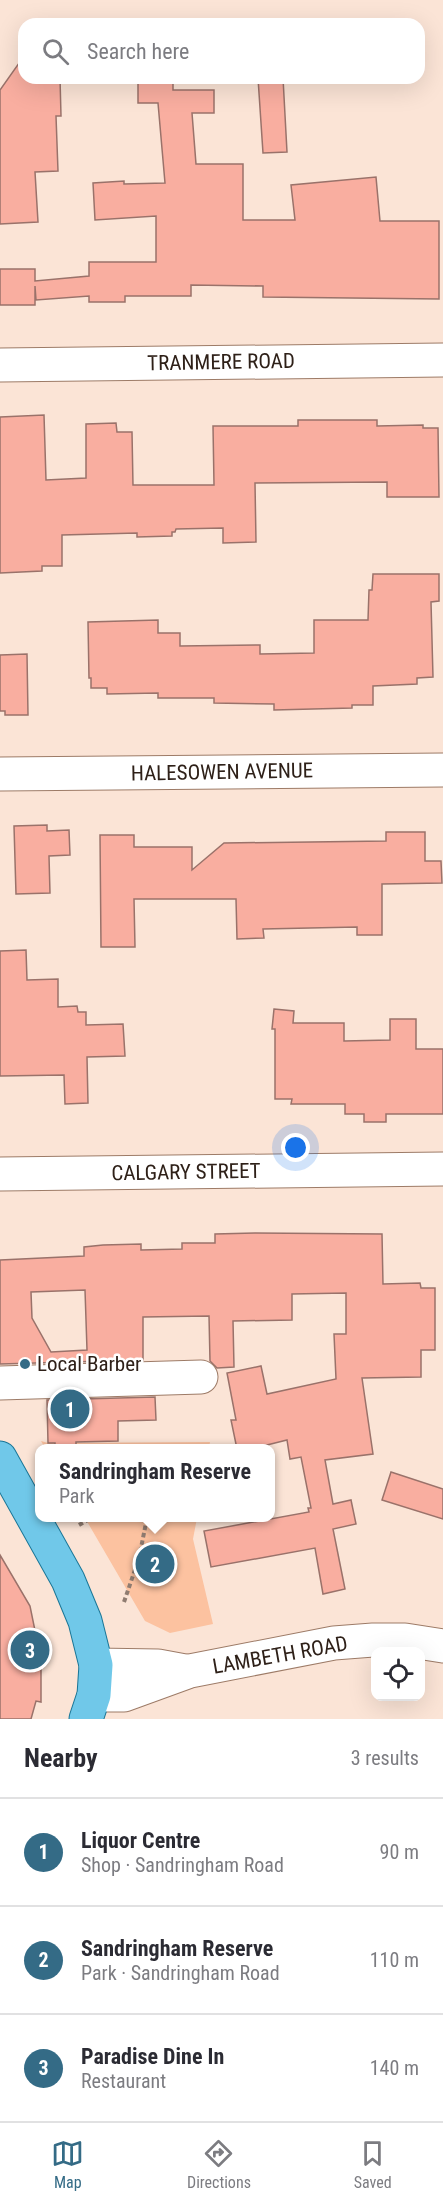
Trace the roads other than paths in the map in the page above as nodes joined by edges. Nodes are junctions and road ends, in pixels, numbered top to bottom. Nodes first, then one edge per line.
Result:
1 (443, 360) edge
2 (0, 365) edge
3 (443, 770) edge
4 (0, 774) edge
5 (443, 1169) edge
6 (0, 1174) edge
7 (201, 1377) dead end
8 (0, 1383) edge
9 (0, 1458) edge
10 (35, 1521) edge
11 (36, 1522) edge
12 (443, 1646) edge
13 (92, 1693) edge

1 - 2 street, TRANMERE ROAD
3 - 4 street, HALESOWEN AVENUE
5 - 6 street, CALGARY STREET
7 - 8 street
9 - 10 main road
11 - 13 main road
12 - 13 street, LAMBETH ROAD

